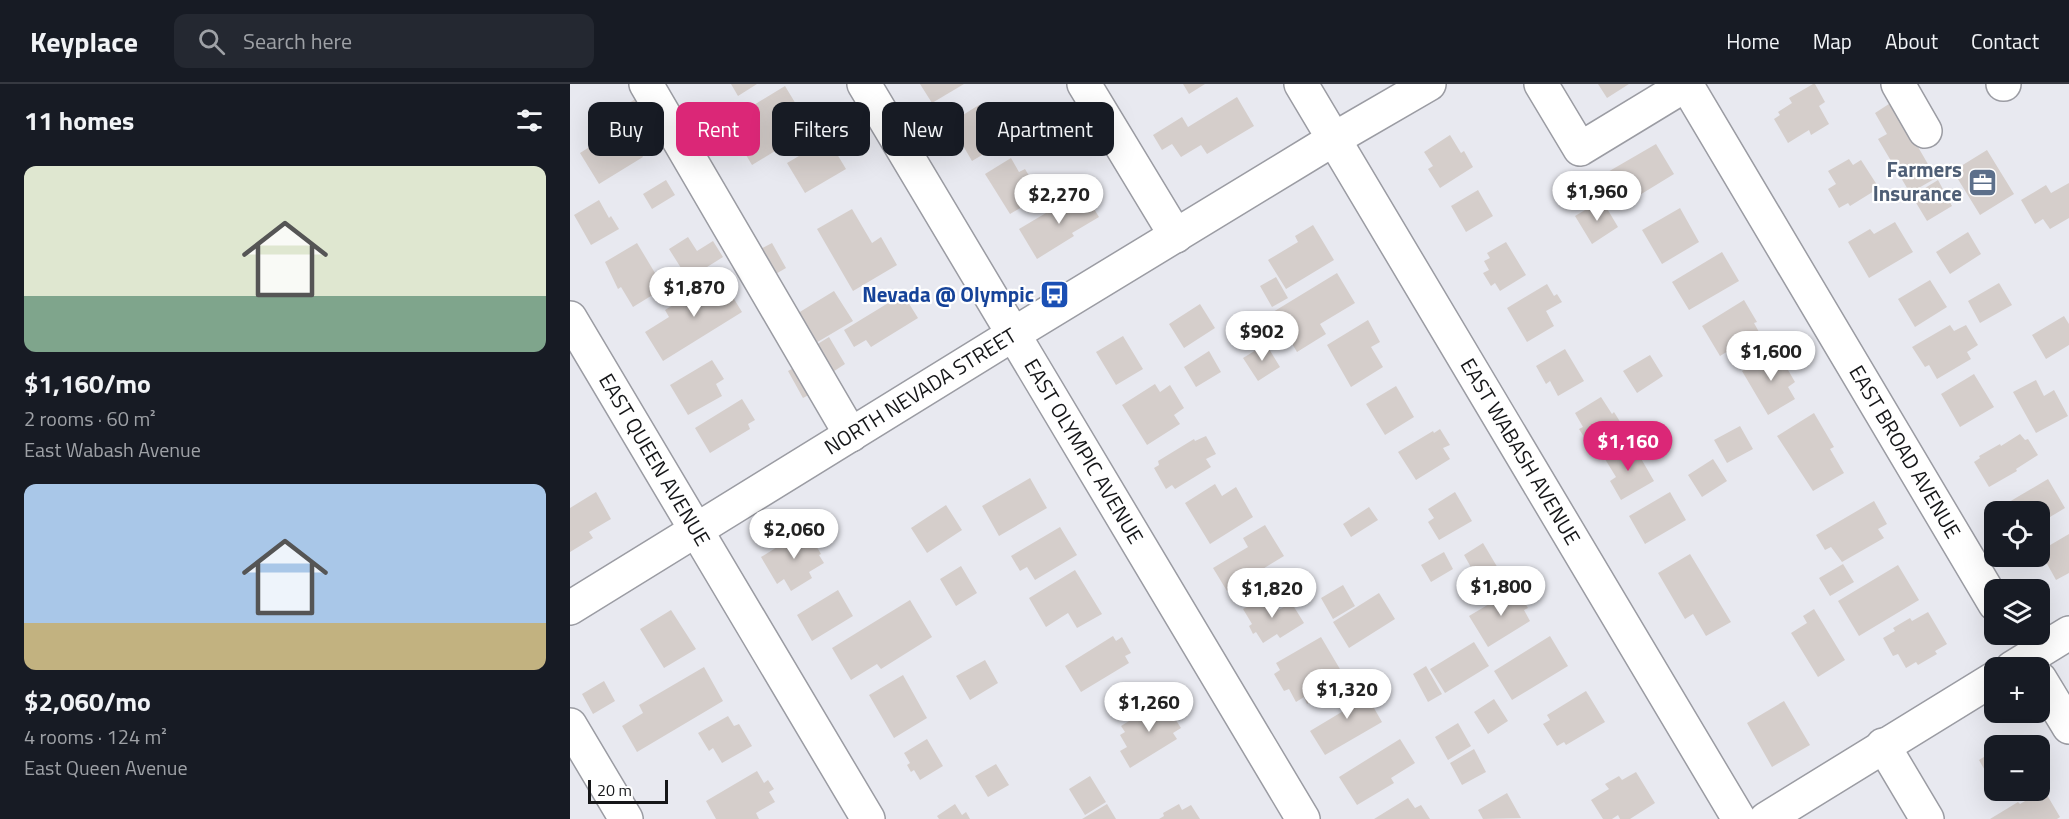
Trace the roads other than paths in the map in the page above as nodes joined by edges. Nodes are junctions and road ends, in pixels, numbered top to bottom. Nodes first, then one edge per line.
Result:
1 (646, 84) edge
2 (864, 84) edge
3 (1084, 84) edge
4 (1301, 84) edge
5 (1429, 84) edge
6 (1541, 84) edge
7 (1686, 84) edge
8 (1898, 84) edge
9 (1925, 131) dead end
10 (1334, 139) junction
11 (1176, 236) junction
12 (570, 318) edge
13 (1012, 335) junction
14 (851, 435) junction
15 (697, 530) junction
16 (1984, 585) edge
17 (570, 608) edge
18 (2069, 633) edge
19 (2031, 657) edge
20 (1984, 685) edge
21 (2050, 698) edge
22 (570, 725) edge
23 (2069, 727) edge
24 (1883, 746) junction
25 (626, 819) edge
26 (868, 819) edge
27 (1304, 819) edge
28 (1739, 819) edge
29 (1766, 819) edge
30 (1927, 819) edge

1 - 14 street
2 - 13 street, EAST OLYMPIC AVENUE
3 - 11 street
4 - 10 street, EAST WABASH AVENUE
5 - 10 street, NORTH NEVADA STREET
6 - 7 street
7 - 16 street, EAST BROAD AVENUE
8 - 9 street
10 - 11 street, NORTH NEVADA STREET
10 - 28 street, EAST WABASH AVENUE
11 - 13 street, NORTH NEVADA STREET
12 - 15 street, EAST QUEEN AVENUE
13 - 14 street, NORTH NEVADA STREET
13 - 27 street, EAST OLYMPIC AVENUE
14 - 15 street, NORTH NEVADA STREET
15 - 17 street, NORTH NEVADA STREET
15 - 26 street, EAST QUEEN AVENUE
18 - 19 street
20 - 24 street
21 - 23 street
22 - 25 street
24 - 29 street
24 - 30 street

